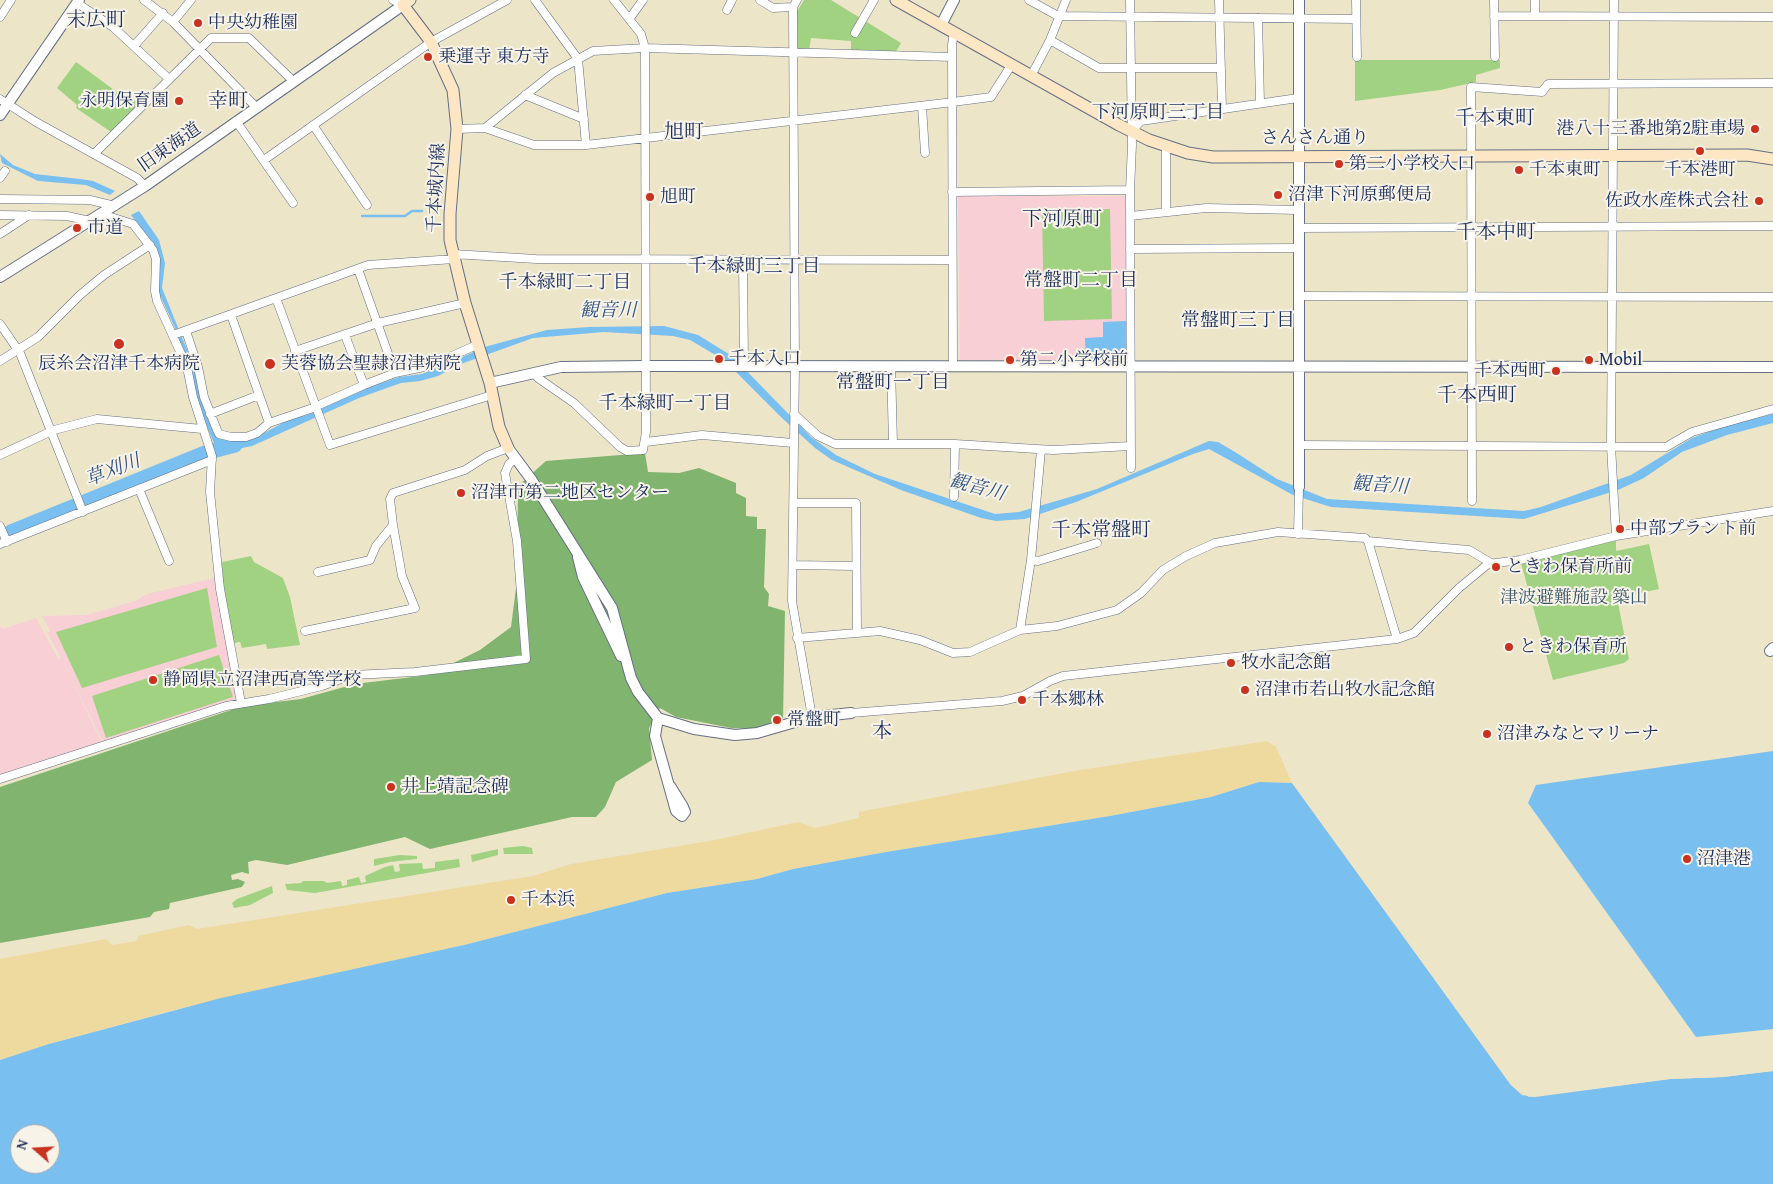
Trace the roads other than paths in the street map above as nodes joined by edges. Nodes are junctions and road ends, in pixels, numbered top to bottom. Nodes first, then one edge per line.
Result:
1 (11, 0) edge
2 (192, 0) edge
3 (507, 0) edge
4 (535, 0) edge
5 (614, 0) edge
6 (642, 0) edge
7 (732, 0) edge
8 (760, 0) edge
9 (874, 0) edge
10 (896, 0) edge
11 (954, 0) edge
12 (1029, 0) edge
13 (1066, 0) edge
14 (1130, 0) edge
15 (1219, 0) edge
16 (1299, 0) edge
17 (1356, 0) edge
18 (1494, 0) edge
19 (1535, 0) edge
20 (1614, 0) edge
21 (150, 1) edge
22 (78, 2) edge
23 (402, 2) edge
24 (795, 3) edge
25 (727, 10) dead end
26 (162, 13) junction
27 (1058, 16) junction
28 (1130, 16) junction
29 (1494, 16) junction
30 (1535, 16) junction
31 (0, 17) edge
32 (1614, 17) junction
33 (1773, 17) edge
34 (630, 18) junction
35 (1220, 18) junction
36 (1258, 18) junction
37 (1299, 18) junction
38 (1356, 19) junction
39 (173, 22) junction
40 (941, 25) junction
41 (954, 32) junction
42 (855, 33) dead end
43 (1050, 40) junction
44 (432, 42) junction
45 (134, 46) junction
46 (646, 48) junction
47 (200, 50) junction
48 (794, 53) junction
49 (952, 57) junction
50 (1357, 57) dead end
51 (1495, 57) dead end
52 (578, 59) junction
53 (1012, 64) junction
54 (1131, 68) junction
55 (1221, 68) junction
56 (1032, 74) junction
57 (170, 79) junction
58 (293, 81) junction
59 (1773, 83) edge
60 (1615, 84) junction
61 (525, 95) junction
62 (1298, 98) junction
63 (4, 102) edge
64 (952, 102) junction
65 (1260, 103) junction
66 (922, 106) junction
67 (256, 108) junction
68 (1222, 109) junction
69 (0, 115) edge
70 (584, 119) junction
71 (794, 119) junction
72 (236, 121) junction
73 (313, 125) junction
74 (485, 128) junction
75 (457, 129) junction
76 (1132, 131) junction
77 (646, 138) junction
78 (586, 145) junction
79 (1166, 146) junction
80 (925, 153) dead end
81 (94, 154) junction
82 (1298, 155) junction
83 (1472, 155) junction
84 (1614, 155) junction
85 (1773, 159) edge
86 (264, 160) junction
87 (5, 171) dead end
88 (0, 178) edge
89 (145, 186) junction
90 (1130, 190) junction
91 (952, 192) junction
92 (0, 199) edge
93 (293, 203) dead end
94 (367, 205) dead end
95 (115, 206) junction
96 (1298, 210) junction
97 (1166, 212) junction
98 (101, 214) junction
99 (0, 215) edge
100 (29, 215) junction
101 (1130, 216) junction
102 (90, 221) junction
103 (1612, 225) junction
104 (1472, 226) junction
105 (1773, 226) edge
106 (1298, 228) junction
107 (0, 234) edge
108 (150, 245) junction
109 (1298, 248) junction
110 (1130, 249) junction
111 (453, 257) junction
112 (743, 259) junction
113 (794, 259) junction
114 (646, 260) junction
115 (952, 260) junction
116 (358, 269) junction
117 (0, 277) edge
118 (1470, 295) junction
119 (1298, 296) junction
120 (1612, 296) junction
121 (1773, 297) edge
122 (276, 298) junction
123 (466, 304) junction
124 (230, 315) junction
125 (378, 323) junction
126 (0, 324) edge
127 (186, 331) junction
128 (173, 335) junction
129 (345, 335) junction
130 (18, 350) junction
131 (481, 350) junction
132 (295, 351) junction
133 (0, 361) edge
134 (646, 366) junction
135 (743, 366) junction
136 (795, 366) junction
137 (1132, 366) junction
138 (1470, 366) junction
139 (1612, 366) junction
140 (891, 367) junction
141 (953, 367) junction
142 (1299, 367) junction
143 (1773, 367) edge
144 (534, 372) junction
145 (395, 373) junction
146 (490, 382) junction
147 (364, 385) junction
148 (259, 395) junction
149 (492, 395) junction
150 (315, 407) junction
151 (1773, 409) edge
152 (210, 414) junction
153 (794, 416) junction
154 (269, 423) junction
155 (202, 429) junction
156 (51, 432) junction
157 (219, 434) junction
158 (646, 442) junction
159 (207, 443) junction
160 (793, 443) junction
161 (893, 443) junction
162 (955, 444) junction
163 (1299, 445) junction
164 (1472, 445) junction
165 (1131, 446) junction
166 (1612, 446) junction
167 (508, 448) junction
168 (1041, 450) junction
169 (0, 455) edge
170 (516, 458) junction
171 (212, 460) junction
172 (1131, 468) dead end
173 (1299, 487) joint
174 (139, 489) junction
175 (954, 497) dead end
176 (1472, 502) dead end
177 (794, 503) junction
178 (1773, 511) edge
179 (83, 512) junction
180 (393, 525) junction
181 (0, 526) edge
182 (1298, 534) junction
183 (1616, 536) junction
184 (1368, 541) junction
185 (3, 543) edge
186 (1096, 543) dead end
187 (1031, 560) junction
188 (169, 561) dead end
189 (1491, 563) junction
190 (793, 565) junction
191 (856, 566) junction
192 (318, 572) dead end
193 (1020, 630) junction
194 (305, 631) dead end
195 (857, 632) junction
196 (798, 638) junction
197 (1397, 639) junction
198 (241, 703) junction
199 (851, 713) joint
200 (812, 717) junction
201 (658, 718) junction
202 (0, 779) edge
203 (670, 786) dead end

1 - 31 street
2 - 39 street
3 - 44 street
4 - 52 street
5 - 34 street
6 - 34 street
7 - 25 street
8 - 24 street
9 - 42 street
10 - 40 main road, さんさん通り
11 - 40 street
12 - 27 street
13 - 27 street
14 - 28 street
15 - 35 street
16 - 37 street
17 - 38 street
18 - 29 street
19 - 30 street
20 - 32 street
21 - 26 street
22 - 45 street
22 - 63 street
23 - 44 main road, 千本城内線
23 - 58 street, 旧東海道
24 - 48 street
26 - 39 street
26 - 45 street
27 - 28 street
27 - 43 street
28 - 35 street
28 - 54 street
29 - 30 street
29 - 51 street
30 - 32 street
32 - 33 street
32 - 60 street
34 - 46 street
35 - 36 street
35 - 55 street
36 - 37 street
36 - 65 street
37 - 38 street
37 - 62 street
38 - 50 street
39 - 47 street
40 - 41 main road, さんさん通り
41 - 49 street
41 - 53 main road, さんさん通り
43 - 54 street
43 - 56 street
44 - 73 street
44 - 75 main road, 千本城内線
45 - 57 street
46 - 48 street
46 - 52 street
46 - 77 street
47 - 57 street
47 - 58 street
47 - 67 street
48 - 49 street
48 - 71 street
49 - 64 street
52 - 61 street
52 - 70 street
53 - 56 main road, さんさん通り
53 - 64 street
54 - 55 street
54 - 76 street
55 - 68 street
56 - 76 main road, さんさん通り
57 - 81 street
58 - 67 street, 旧東海道
59 - 60 street
60 - 83 street
60 - 84 street
61 - 70 street
61 - 74 street
62 - 65 street
62 - 82 street
63 - 69 street
63 - 81 street
64 - 66 street
64 - 91 street
65 - 68 street
66 - 71 street
66 - 80 street
67 - 72 street, 旧東海道
68 - 76 street
70 - 78 street
71 - 77 street
71 - 113 street
72 - 86 street
72 - 89 street, 旧東海道
73 - 86 street
73 - 94 street
74 - 75 street
74 - 78 street
75 - 111 main road, 千本城内線
76 - 79 main road, さんさん通り
76 - 90 street
77 - 78 street
77 - 114 street
79 - 82 main road, さんさん通り
79 - 97 street
81 - 89 street
82 - 83 main road, さんさん通り
82 - 96 street
83 - 84 main road, さんさん通り
83 - 104 street
84 - 85 main road, さんさん通り
84 - 103 street
86 - 93 street
87 - 88 street
89 - 95 street, 旧東海道
90 - 91 street
90 - 101 street
91 - 115 street
92 - 95 street
95 - 98 street, 旧東海道
96 - 97 street
96 - 106 street
97 - 101 street
98 - 102 street, 旧東海道
98 - 108 street
99 - 100 street
100 - 102 street
100 - 107 street
101 - 110 street
102 - 117 street, 旧東海道
103 - 104 street
103 - 105 street
103 - 120 street
104 - 106 street
104 - 118 street
106 - 109 street
108 - 128 street
108 - 130 street
109 - 110 street
109 - 119 street
110 - 137 street
111 - 114 street
111 - 116 street
111 - 123 main road, 千本城内線
112 - 113 street
112 - 114 street
112 - 135 street
113 - 115 street
113 - 136 street
114 - 134 street
115 - 141 street
116 - 122 street
116 - 125 street
118 - 119 street
118 - 120 street
118 - 138 street
119 - 142 street
120 - 121 street
120 - 139 street
122 - 124 street
122 - 132 street
123 - 125 street
123 - 131 main road, 千本城内線
124 - 127 street
124 - 148 street
125 - 129 street
125 - 145 street
126 - 130 street
127 - 128 street
127 - 152 street
128 - 155 street
129 - 132 street
129 - 147 street
130 - 133 street
130 - 156 street
131 - 145 street
131 - 146 main road, 千本城内線
132 - 150 street
134 - 135 street
134 - 144 street
134 - 158 street
135 - 136 street
136 - 140 street
136 - 153 street
137 - 141 street
137 - 142 street
137 - 165 street
138 - 139 street
138 - 142 street
138 - 164 street
139 - 143 street
139 - 166 street
140 - 141 street
140 - 161 street
142 - 163 street
144 - 146 street
144 - 158 street
145 - 147 street
146 - 149 main road, 千本城内線
147 - 150 street
148 - 152 street
148 - 154 street
149 - 150 street
149 - 167 main road, 千本城内線
150 - 154 street
151 - 166 street
152 - 157 street
153 - 160 street
153 - 161 street
154 - 157 street
155 - 156 street
155 - 159 street
156 - 169 street
156 - 179 street
157 - 159 street
158 - 160 street
159 - 171 street
160 - 177 street
161 - 162 street
162 - 168 street
162 - 175 street
163 - 164 street
163 - 173 street
164 - 166 street
164 - 176 street
165 - 168 street
165 - 172 street
166 - 183 street
167 - 170 street
167 - 180 street
168 - 187 street
170 - 198 street
170 - 201 street
171 - 174 street
171 - 198 street
173 - 182 street
174 - 179 street
174 - 188 street
177 - 190 street
177 - 191 street
178 - 183 street
179 - 185 street
180 - 192 street
180 - 194 street
181 - 185 street
182 - 184 street
182 - 193 street
183 - 189 street
184 - 189 street
184 - 197 street
186 - 187 street
187 - 193 street
189 - 197 street
190 - 191 street
190 - 196 street
191 - 195 street
193 - 195 street
195 - 196 street
196 - 200 street
197 - 199 street
198 - 202 street
199 - 200 street
200 - 201 street
201 - 203 street

